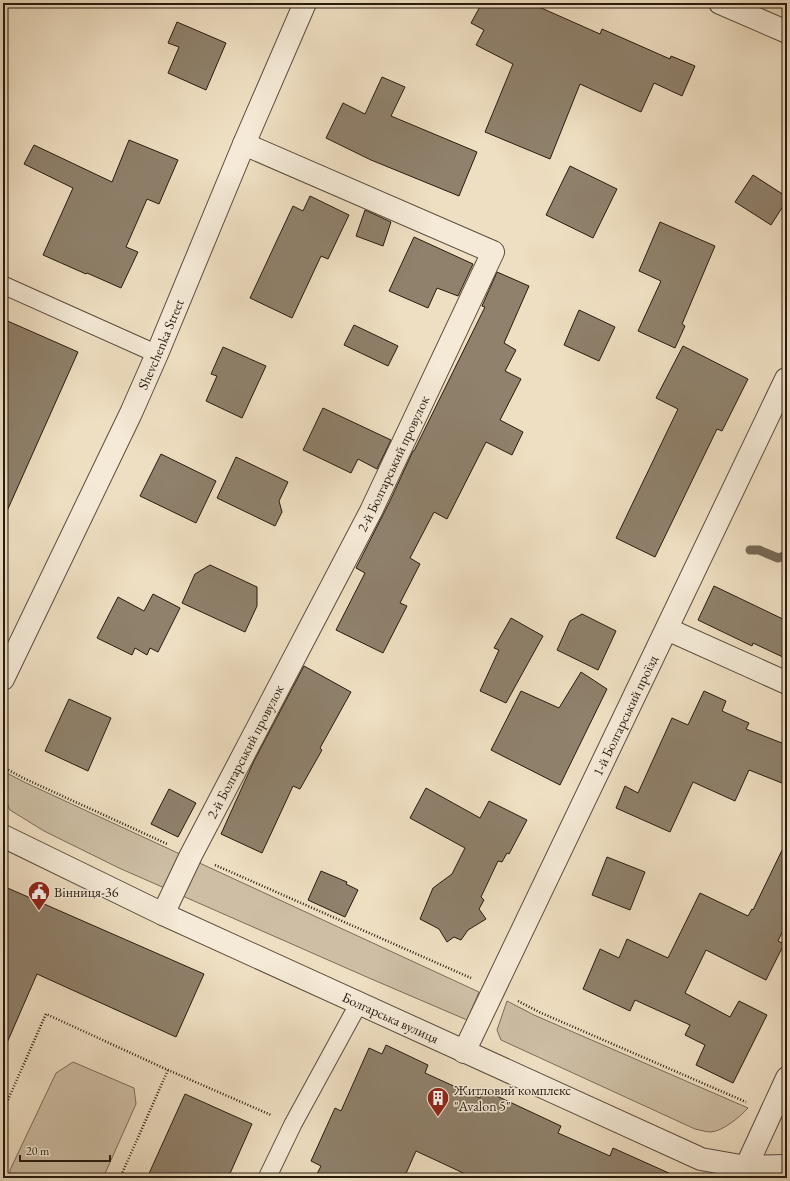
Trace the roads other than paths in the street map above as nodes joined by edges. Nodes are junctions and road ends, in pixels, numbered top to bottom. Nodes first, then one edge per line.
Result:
1 (304, 3) edge
2 (720, 3) edge
3 (787, 32) edge
4 (244, 144) junction
5 (3, 285) edge
6 (157, 354) junction
7 (786, 379) edge
8 (668, 629) junction
9 (3, 679) edge
10 (787, 683) edge
11 (3, 836) edge
12 (163, 914) junction
13 (359, 1003) junction
14 (464, 1052) junction
15 (787, 1078) edge
16 (787, 1166) edge
17 (743, 1172) edge
18 (267, 1178) edge

1 - 4 street, Shevchenka Street
2 - 3 street
4 - 6 street, Shevchenka Street
4 - 12 street, 2-й Болгарський провулок
5 - 6 lane
6 - 9 street, Shevchenka Street
7 - 8 street, 1-й Болгарський проїзд
8 - 10 street
8 - 14 street, 1-й Болгарський проїзд
11 - 12 street, Болгарська вулиця
12 - 13 street, Болгарська вулиця
13 - 14 street, Болгарська вулиця
13 - 18 lane
14 - 17 street, Болгарська вулиця
15 - 17 street
16 - 17 street, Болгарська вулиця

